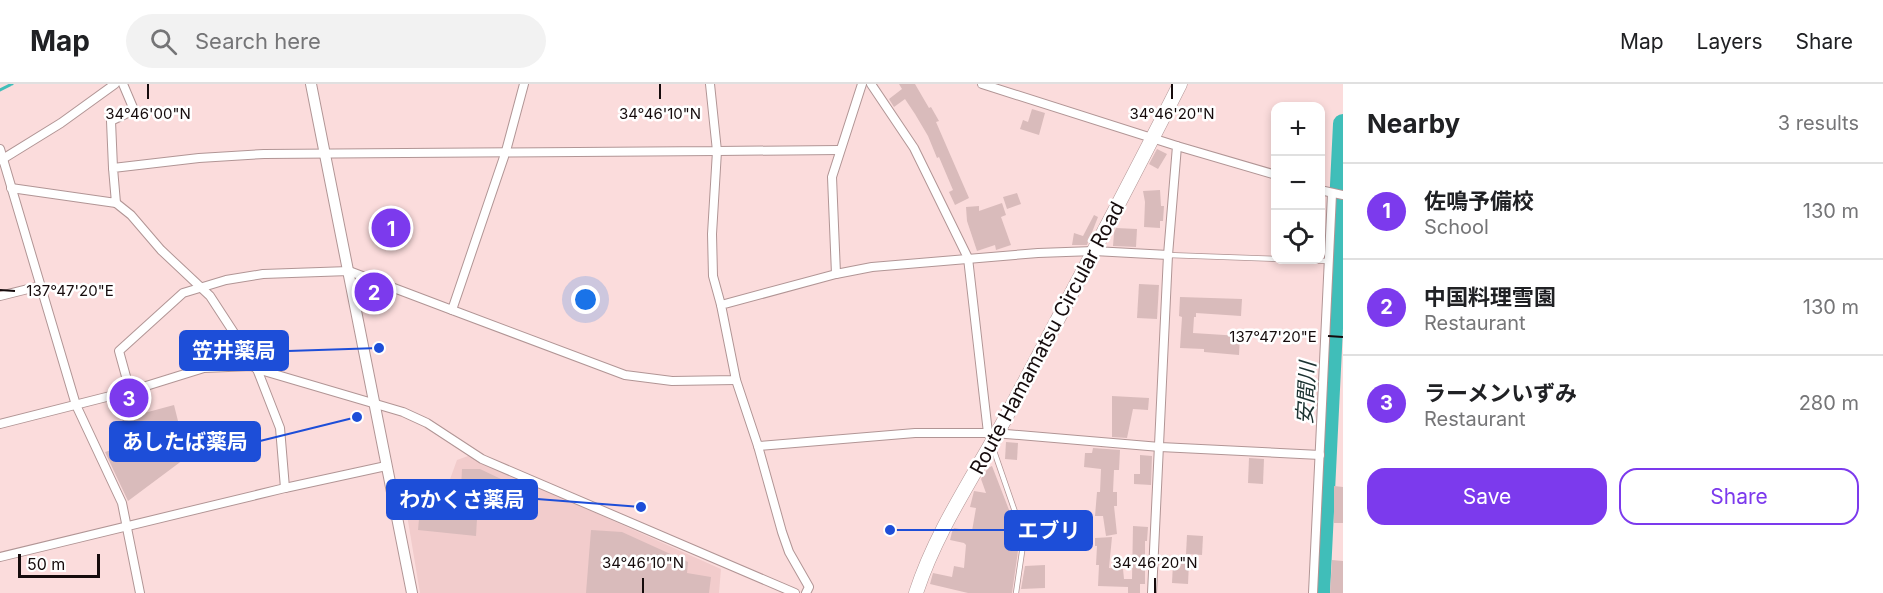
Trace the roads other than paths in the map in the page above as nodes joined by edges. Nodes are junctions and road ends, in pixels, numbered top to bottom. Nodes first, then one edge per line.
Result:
1 (115, 84) edge
2 (123, 84) edge
3 (311, 84) edge
4 (524, 84) edge
5 (710, 84) edge
6 (861, 84) edge
7 (871, 84) edge
8 (982, 84) edge
9 (1180, 84) edge
10 (1153, 138) junction
11 (1177, 146) junction
12 (0, 149) edge
13 (840, 150) junction
14 (506, 151) junction
15 (717, 151) junction
16 (324, 154) junction
17 (2, 159) edge
18 (113, 168) junction
19 (1271, 174) edge
20 (11, 188) junction
21 (1338, 195) edge
22 (116, 202) junction
23 (1094, 250) junction
24 (1168, 255) junction
25 (968, 258) junction
26 (1271, 259) edge
27 (1325, 261) edge
28 (1329, 261) junction
29 (349, 271) junction
30 (836, 274) junction
31 (40, 286) junction
32 (200, 286) junction
33 (0, 296) edge
34 (721, 305) junction
35 (452, 310) junction
36 (255, 368) junction
37 (736, 380) junction
38 (130, 391) junction
39 (375, 403) junction
40 (76, 405) junction
41 (0, 424) edge
42 (992, 437) junction
43 (758, 446) junction
44 (1160, 447) junction
45 (1320, 455) junction
46 (386, 466) junction
47 (285, 488) junction
48 (128, 527) junction
49 (0, 557) edge
50 (140, 593) edge
51 (412, 593) edge
52 (795, 593) edge
53 (807, 593) edge
54 (916, 593) edge
55 (1016, 593) edge
56 (1152, 593) edge
57 (1313, 593) edge

1 - 17 street
2 - 18 street
3 - 16 street
4 - 14 street
5 - 15 street
6 - 13 street
7 - 25 street
8 - 10 street
9 - 10 main road, Route Hamamatsu Circular Road
10 - 11 street
10 - 23 main road, Route Hamamatsu Circular Road
11 - 19 street
11 - 24 street
12 - 17 street
13 - 15 street
13 - 30 street
14 - 15 street
14 - 16 street
14 - 35 street
15 - 34 street
16 - 18 street
16 - 29 street
17 - 20 street
18 - 22 street
20 - 22 street
20 - 31 street
21 - 28 street
22 - 32 street
23 - 24 street
23 - 25 street
23 - 42 main road, Route Hamamatsu Circular Road
24 - 26 lane
24 - 44 street
25 - 30 street
25 - 42 street
27 - 28 lane
28 - 45 street
29 - 32 street
29 - 35 street
29 - 39 street
30 - 34 street
31 - 33 street
31 - 40 street
32 - 36 street
32 - 38 street
34 - 37 street
35 - 37 street
36 - 38 street
36 - 39 street
36 - 47 street
37 - 43 street
38 - 40 street
39 - 46 street
39 - 52 street
40 - 41 street
40 - 48 street
42 - 43 street
42 - 44 street
42 - 54 main road, Route Hamamatsu Circular Road
42 - 55 lane
43 - 53 street
44 - 45 street
44 - 56 street
45 - 57 street
46 - 47 street
46 - 51 street
47 - 48 street
48 - 49 street
48 - 50 street

